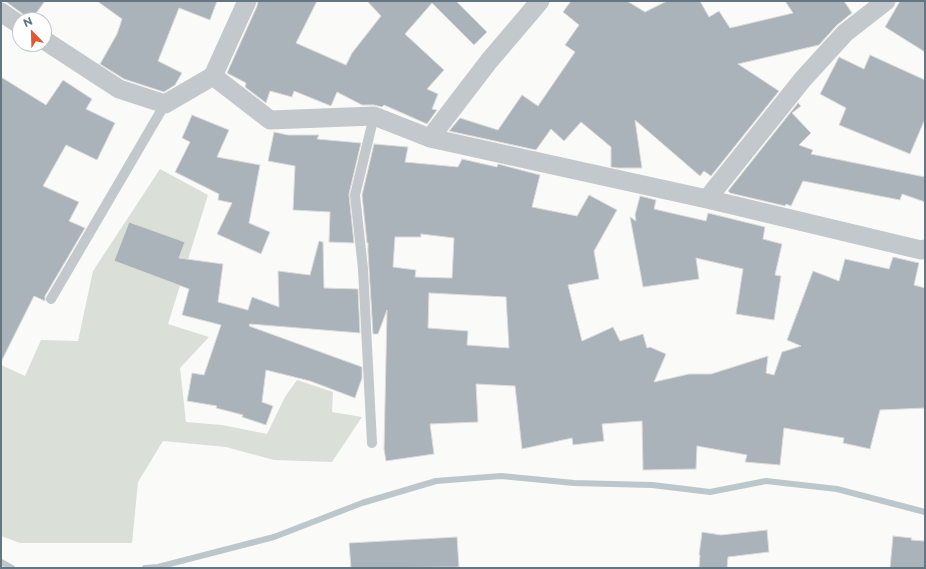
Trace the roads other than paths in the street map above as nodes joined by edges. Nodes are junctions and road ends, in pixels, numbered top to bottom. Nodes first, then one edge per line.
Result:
1 (247, 1) edge
2 (540, 1) edge
3 (886, 1) edge
4 (1, 12) edge
5 (12, 20) edge
6 (52, 45) edge
7 (214, 76) junction
8 (165, 104) junction
9 (374, 116) junction
10 (430, 138) junction
11 (707, 199) junction
12 (925, 250) edge
13 (51, 299) dead end
14 (372, 443) dead end

1 - 7 street
2 - 10 street
3 - 11 street
4 - 5 street
6 - 8 street
7 - 8 street
7 - 9 street
8 - 13 lane
9 - 10 street
9 - 14 lane
10 - 11 street
11 - 12 street

